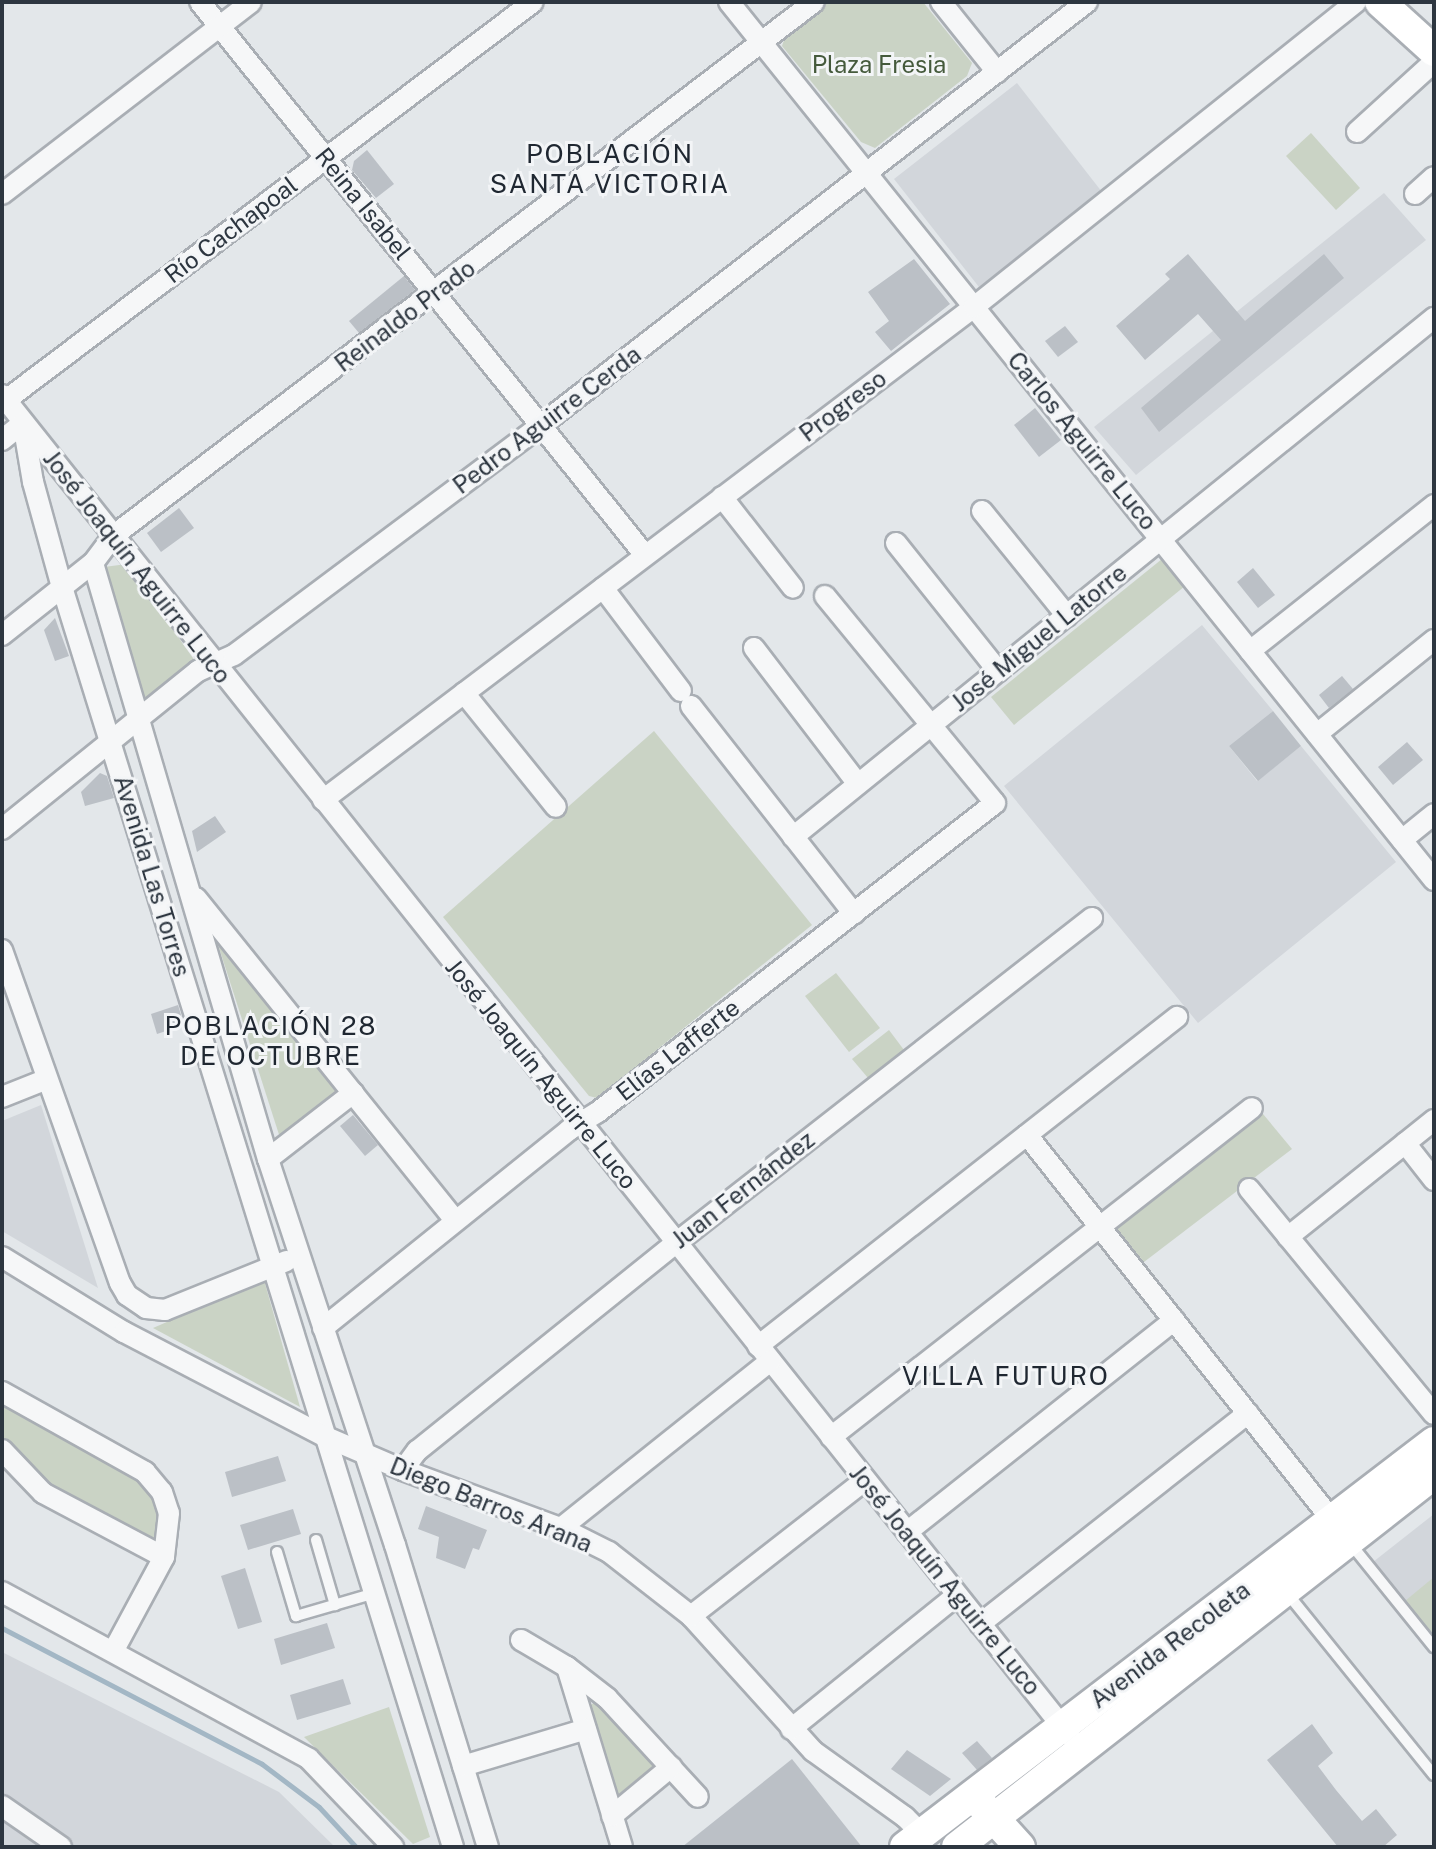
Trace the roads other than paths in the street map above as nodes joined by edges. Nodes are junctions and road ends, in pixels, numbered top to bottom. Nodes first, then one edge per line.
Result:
1 (200, 2) edge
2 (251, 2) edge
3 (533, 2) edge
4 (729, 2) edge
5 (814, 2) edge
6 (941, 2) edge
7 (1087, 2) edge
8 (1356, 2) edge
9 (1380, 2) edge
10 (1409, 2) edge
11 (1434, 24) edge
12 (220, 26) junction
13 (762, 42) junction
14 (1434, 51) edge
15 (1434, 62) edge
16 (997, 72) junction
17 (1357, 132) dead end
18 (326, 157) junction
19 (867, 173) junction
20 (1434, 177) edge
21 (2, 194) edge
22 (1415, 194) dead end
23 (435, 293) junction
24 (974, 307) junction
25 (1434, 318) edge
26 (4, 398) edge
27 (23, 423) junction
28 (541, 425) junction
29 (2, 440) edge
30 (722, 497) junction
31 (1434, 505) edge
32 (982, 511) dead end
33 (113, 536) junction
34 (1161, 540) junction
35 (896, 543) dead end
36 (645, 555) junction
37 (93, 563) junction
38 (62, 587) junction
39 (603, 588) junction
40 (793, 588) dead end
41 (825, 596) dead end
42 (1067, 616) junction
43 (2, 635) edge
44 (1434, 640) edge
45 (754, 648) dead end
46 (1250, 651) junction
47 (214, 664) junction
48 (998, 671) junction
49 (464, 693) junction
50 (139, 718) junction
51 (929, 726) junction
52 (1317, 734) junction
53 (110, 741) junction
54 (858, 784) junction
55 (323, 800) junction
56 (556, 807) dead end
57 (1434, 814) edge
58 (2, 829) edge
59 (793, 837) junction
60 (1402, 840) junction
61 (1434, 880) edge
62 (189, 889) junction
63 (854, 914) junction
64 (1092, 918) dead end
65 (2, 950) edge
66 (1177, 1017) dead end
67 (47, 1079) junction
68 (353, 1093) junction
69 (2, 1097) edge
70 (1252, 1108) dead end
71 (1434, 1120) edge
72 (580, 1123) junction
73 (1027, 1135) junction
74 (1405, 1143) junction
75 (268, 1159) junction
76 (1434, 1180) edge
77 (1249, 1189) dead end
78 (455, 1220) junction
79 (1100, 1227) junction
80 (1288, 1237) junction
81 (676, 1243) junction
82 (299, 1256) junction
83 (2, 1257) edge
84 (275, 1266) junction
85 (1174, 1320) junction
86 (323, 1328) junction
87 (764, 1353) junction
88 (2, 1392) edge
89 (1248, 1413) junction
90 (1434, 1414) edge
91 (326, 1437) junction
92 (831, 1437) junction
93 (1434, 1442) edge
94 (2, 1450) edge
95 (365, 1454) junction
96 (403, 1470) junction
97 (1434, 1474) edge
98 (865, 1480) junction
99 (561, 1528) junction
100 (1341, 1531) junction
101 (907, 1532) junction
102 (316, 1540) dead end
103 (395, 1545) junction
104 (277, 1552) dead end
105 (363, 1555) junction
106 (164, 1557) junction
107 (1285, 1591) junction
108 (2, 1592) edge
109 (375, 1593) junction
110 (957, 1595) junction
111 (335, 1605) junction
112 (691, 1616) junction
113 (980, 1624) junction
114 (521, 1640) dead end
115 (1434, 1647) edge
116 (114, 1650) junction
117 (567, 1667) junction
118 (1062, 1727) junction
119 (586, 1729) junction
120 (791, 1729) junction
121 (1081, 1750) junction
122 (463, 1766) junction
123 (671, 1767) junction
124 (1434, 1775) edge
125 (698, 1797) dead end
126 (964, 1802) junction
127 (2, 1806) edge
128 (612, 1816) junction
129 (979, 1836) edge
130 (913, 1840) edge
131 (61, 1847) edge
132 (393, 1847) edge
133 (453, 1847) edge
134 (488, 1847) edge
135 (622, 1847) edge
136 (1020, 1847) edge

1 - 12 street, Reina Isabel
2 - 12 street
3 - 18 street, Río Cachapoal
4 - 13 street, Carlos Aguirre Luco
5 - 13 street, Reinaldo Prado
6 - 16 street
7 - 16 street, Pedro Aguirre Cerda
8 - 24 street, Progreso
9 - 14 main road
10 - 11 main road
12 - 18 street, Reina Isabel
12 - 21 street
13 - 19 street, Carlos Aguirre Luco
13 - 23 street, Reinaldo Prado
15 - 17 street
16 - 19 street, Pedro Aguirre Cerda
18 - 23 street, Reina Isabel
18 - 26 street, Río Cachapoal
19 - 24 street, Carlos Aguirre Luco
19 - 28 street, Pedro Aguirre Cerda
20 - 22 street
23 - 28 street, Reina Isabel
23 - 33 street, Reinaldo Prado
24 - 30 street, Progreso
24 - 34 street, Carlos Aguirre Luco
25 - 34 street, José Miguel Latorre
26 - 27 street, José Joaquín Aguirre Luco
27 - 29 street
27 - 33 street, José Joaquín Aguirre Luco
27 - 38 street, Avenida Las Torres
28 - 36 street, Reina Isabel
28 - 47 street, Pedro Aguirre Cerda
30 - 36 street, Progreso
30 - 40 street
31 - 46 street
32 - 42 street
33 - 37 street, Reinaldo Prado
33 - 47 street, José Joaquín Aguirre Luco
34 - 42 street, José Miguel Latorre
34 - 46 street, Carlos Aguirre Luco
35 - 48 street
36 - 39 street, Progreso
37 - 38 street, Reinaldo Prado
37 - 50 street, Avenida Las Torres
38 - 43 street, Reinaldo Prado
38 - 53 street, Avenida Las Torres
39 - 49 street, Progreso
39 - 59 street
41 - 51 street
42 - 48 street, José Miguel Latorre
44 - 52 street
45 - 54 street
46 - 52 street, Carlos Aguirre Luco
47 - 50 street, Pedro Aguirre Cerda
47 - 55 street, José Joaquín Aguirre Luco
48 - 51 street, José Miguel Latorre
49 - 55 street, Progreso
49 - 56 street
50 - 53 street, Pedro Aguirre Cerda
50 - 62 street, Avenida Las Torres
51 - 54 street, José Miguel Latorre
51 - 63 street, Elías Lafferte
52 - 60 street, Carlos Aguirre Luco
53 - 58 street, Pedro Aguirre Cerda
53 - 84 street, Avenida Las Torres
54 - 59 street, José Miguel Latorre
55 - 72 street, José Joaquín Aguirre Luco
57 - 60 street
59 - 63 street
60 - 61 street, Carlos Aguirre Luco
62 - 68 street
62 - 75 street, Avenida Las Torres
63 - 72 street, Elías Lafferte
64 - 81 street, Juan Fernández
65 - 67 street
66 - 73 street
67 - 69 street
67 - 84 street
68 - 75 street
68 - 78 street
70 - 79 street
71 - 74 street
72 - 78 street, Elías Lafferte
72 - 81 street, José Joaquín Aguirre Luco
73 - 79 street
73 - 87 street
74 - 76 street
74 - 80 street
75 - 82 street, Avenida Las Torres
77 - 80 street
78 - 86 street, Elías Lafferte
79 - 85 street
79 - 92 street
80 - 90 street
81 - 87 street, José Joaquín Aguirre Luco
81 - 96 street, Juan Fernández
82 - 84 street
82 - 86 street, Avenida Las Torres
83 - 91 street, Diego Barros Arana
84 - 91 street, Avenida Las Torres
85 - 89 street
85 - 101 street
86 - 95 street, Avenida Las Torres
87 - 92 street, José Joaquín Aguirre Luco
87 - 99 street
88 - 106 street
89 - 100 street
89 - 113 street
91 - 95 street, Diego Barros Arana
91 - 105 street, Avenida Las Torres
92 - 98 street, José Joaquín Aguirre Luco
93 - 100 main road, Avenida Recoleta
94 - 106 street
95 - 96 street, Diego Barros Arana
95 - 103 street, Avenida Las Torres
96 - 99 street, Diego Barros Arana
97 - 100 main road, Avenida Recoleta
98 - 101 street, José Joaquín Aguirre Luco
98 - 112 street
99 - 112 street, Diego Barros Arana
100 - 107 main road, Avenida Recoleta
100 - 115 lane
100 - 118 main road, Avenida Recoleta
101 - 110 street, José Joaquín Aguirre Luco
102 - 111 lane
103 - 105 street
103 - 122 street, Avenida Las Torres
104 - 111 lane
105 - 109 street, Avenida Las Torres
106 - 116 street
107 - 121 main road, Avenida Recoleta
107 - 124 lane
108 - 116 street
109 - 111 lane
109 - 133 street, Avenida Las Torres
110 - 113 street, José Joaquín Aguirre Luco
110 - 120 street
112 - 120 street, Diego Barros Arana
113 - 118 street, José Joaquín Aguirre Luco
114 - 117 street
116 - 132 street
117 - 119 street
117 - 123 street
118 - 121 street, José Joaquín Aguirre Luco
118 - 126 main road, Avenida Recoleta
119 - 122 street
119 - 128 street
120 - 130 street, Diego Barros Arana
121 - 129 main road, Avenida Recoleta
122 - 134 street, Avenida Las Torres
123 - 125 street
123 - 128 street
126 - 129 main road
126 - 130 main road, Avenida Recoleta
127 - 131 street
128 - 135 street
129 - 136 main road

